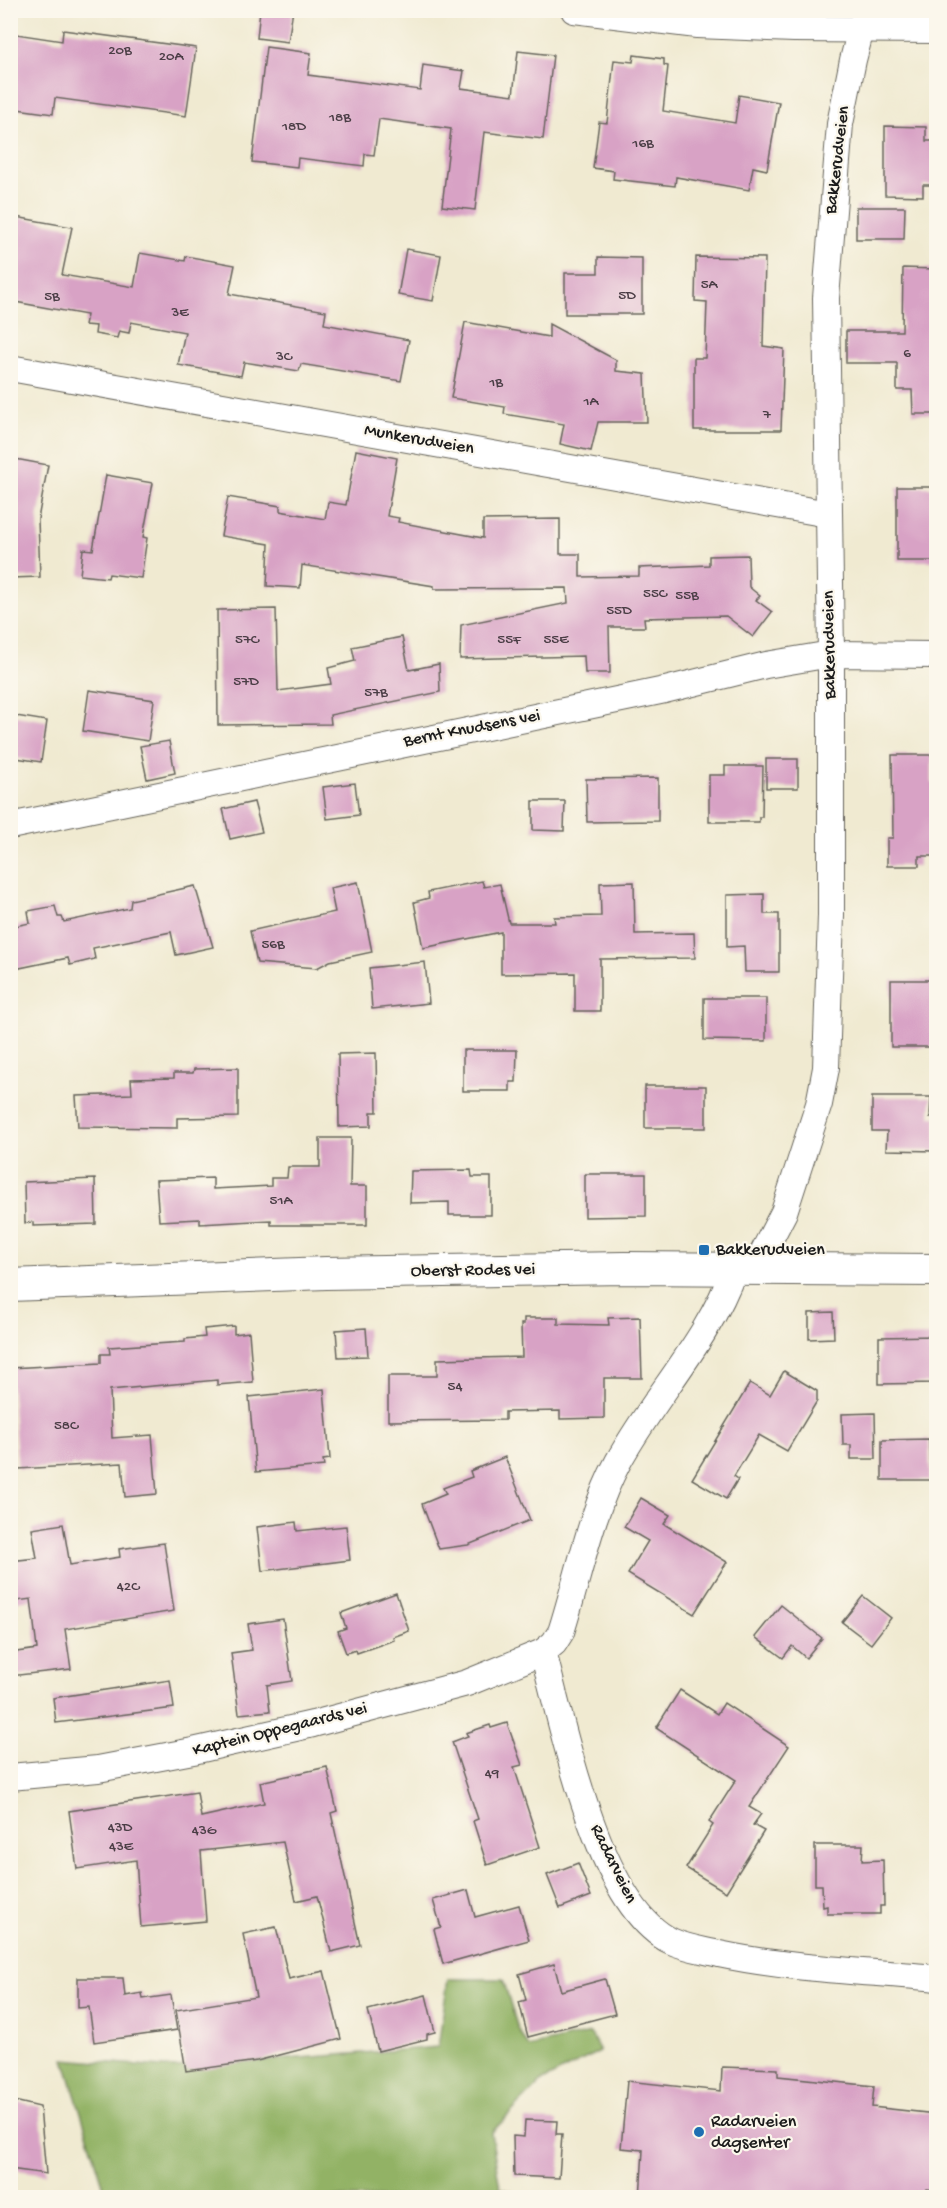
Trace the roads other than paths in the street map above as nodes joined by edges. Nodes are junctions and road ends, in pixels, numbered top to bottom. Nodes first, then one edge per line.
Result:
1 (574, 10) edge
2 (864, 20) edge
3 (936, 30) edge
4 (10, 368) edge
5 (828, 514) junction
6 (831, 654) junction
7 (936, 655) edge
8 (10, 826) edge
9 (744, 1270) junction
10 (936, 1270) edge
11 (10, 1285) edge
12 (543, 1652) junction
13 (10, 1777) edge
14 (936, 1978) edge

1 - 2 street
2 - 3 street
2 - 5 street, Bakkerudveien
4 - 5 street, Munkerudveien
5 - 6 street, Bakkerudveien
6 - 7 street, Bernt Knudsens vei
6 - 8 street, Bernt Knudsens vei
6 - 9 street, Bakkerudveien
9 - 10 street, Oberst Rodes vei
9 - 11 street, Oberst Rodes vei
9 - 12 street, Bakkerudveien
12 - 13 street, Kaptein Oppegaards vei
12 - 14 street, Radarveien

